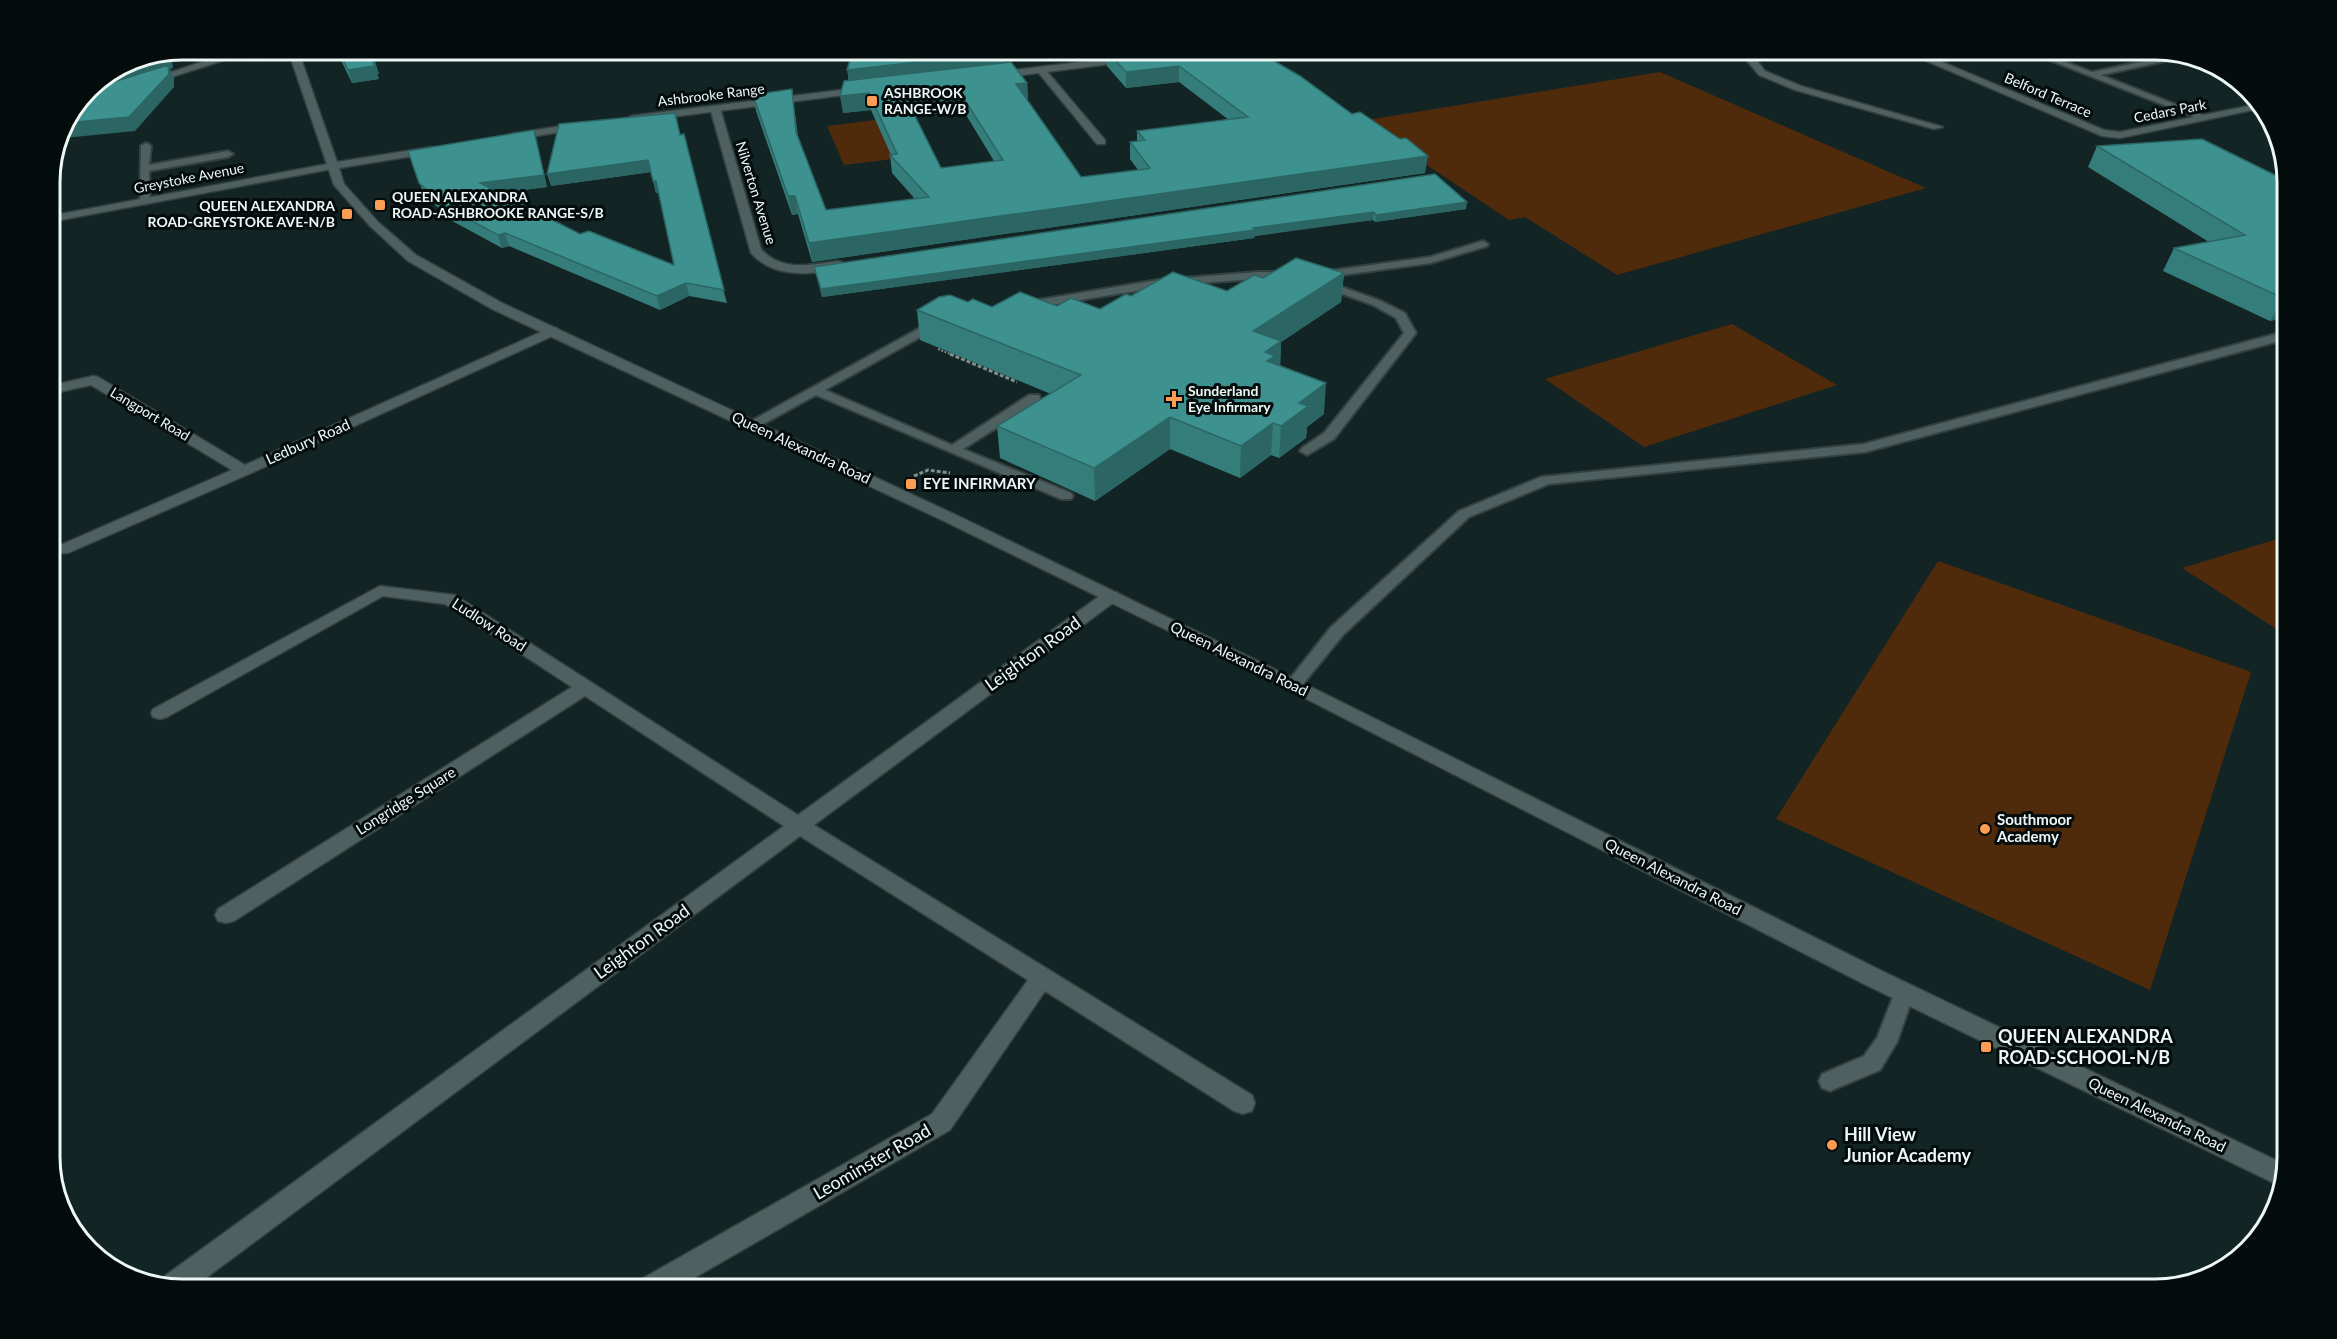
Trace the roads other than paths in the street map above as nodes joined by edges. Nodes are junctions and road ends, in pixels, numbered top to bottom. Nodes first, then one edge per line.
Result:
1 (210, 60) edge
2 (297, 60) edge
3 (1119, 60) edge
4 (1751, 60) edge
5 (1938, 60) edge
6 (2054, 60) edge
7 (2161, 60) edge
8 (1934, 61) joint
9 (1041, 70) junction
10 (2093, 75) junction
11 (983, 77) edge
12 (135, 86) edge
13 (876, 89) edge
14 (715, 108) junction
15 (2252, 108) edge
16 (2205, 118) junction
17 (615, 121) edge
18 (592, 124) edge
19 (1938, 127) dead end
20 (2120, 135) joint
21 (502, 138) edge
22 (1101, 142) dead end
23 (146, 146) dead end
24 (446, 147) edge
25 (228, 154) dead end
26 (333, 166) junction
27 (144, 169) junction
28 (145, 201) junction
29 (60, 217) edge
30 (1483, 244) dead end
31 (852, 263) edge
32 (1314, 276) junction
33 (1010, 309) edge
34 (951, 320) edge
35 (552, 331) junction
36 (2277, 338) edge
37 (60, 388) edge
38 (815, 390) junction
39 (1030, 392) road end
40 (752, 425) junction
41 (953, 450) junction
42 (1307, 451) dead end
43 (244, 471) junction
44 (1066, 496) dead end
45 (62, 550) dead end
46 (1111, 596) junction
47 (1293, 685) junction
48 (586, 687) junction
49 (160, 713) dead end
50 (799, 826) junction
51 (226, 915) dead end
52 (1042, 978) junction
53 (1904, 993) junction
54 (1830, 1081) dead end
55 (1243, 1103) dead end
56 (2276, 1173) edge
57 (183, 1279) edge
58 (669, 1279) edge

1 - 12 street
2 - 26 street, Queen Alexandra Road
3 - 9 street
4 - 19 street
5 - 8 street
6 - 10 lane
7 - 10 lane
8 - 20 street, Belford Terrace
9 - 11 street
9 - 22 street
10 - 16 lane
13 - 14 street, Ashbrooke Range
14 - 17 street, Ashbrooke Range
14 - 31 street, Nilverton Avenue
15 - 16 street, Cedars Park
16 - 20 street, Cedars Park
18 - 21 street
23 - 27 lane
24 - 26 street
25 - 27 lane
26 - 28 street, Greystoke Avenue
26 - 35 street, Queen Alexandra Road
27 - 28 lane
28 - 29 street, Greystoke Avenue
30 - 32 lane
32 - 33 lane
32 - 42 lane
34 - 38 lane
35 - 40 street, Queen Alexandra Road
35 - 43 street, Ledbury Road
36 - 47 lane
37 - 43 street, Langport Road
38 - 40 lane
38 - 41 lane
39 - 41 lane
40 - 46 street, Queen Alexandra Road
41 - 44 lane
43 - 45 street, Ledbury Road
46 - 47 street, Queen Alexandra Road
46 - 50 street, Leighton Road
47 - 53 street, Queen Alexandra Road
48 - 49 street, Ludlow Road
48 - 50 street, Ludlow Road
48 - 51 street, Longridge Square
50 - 52 street
50 - 57 street, Leighton Road
52 - 55 street
52 - 58 street, Leominster Road
53 - 54 lane
53 - 56 street, Queen Alexandra Road

